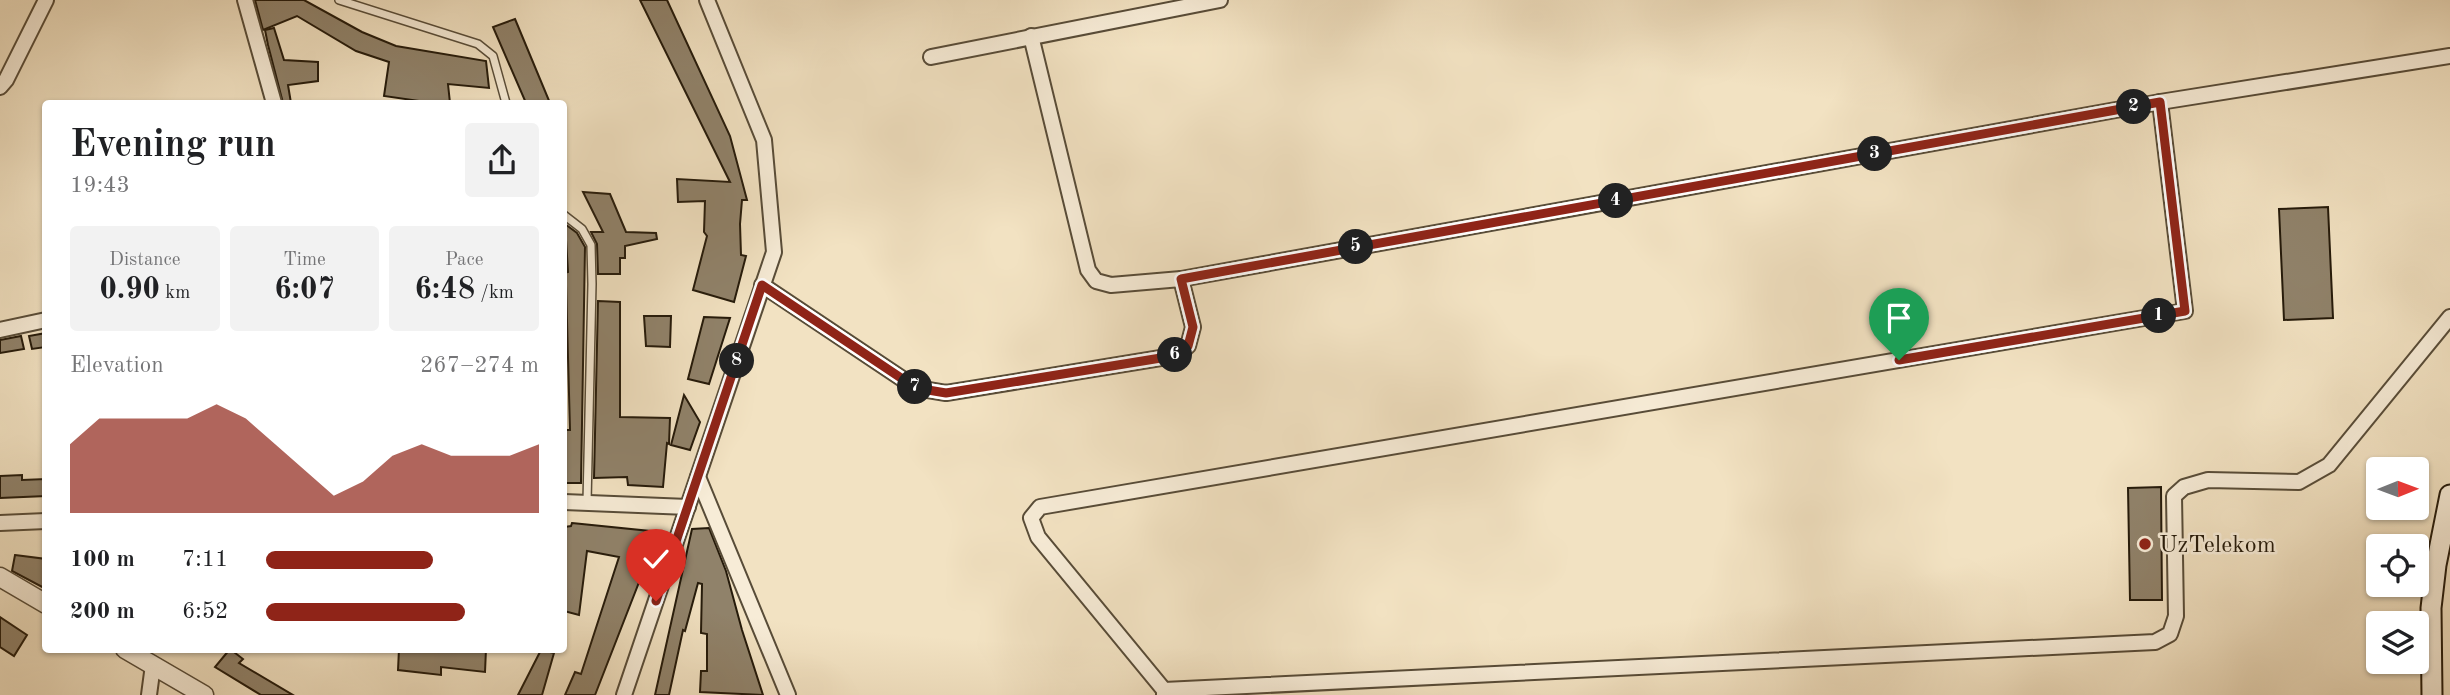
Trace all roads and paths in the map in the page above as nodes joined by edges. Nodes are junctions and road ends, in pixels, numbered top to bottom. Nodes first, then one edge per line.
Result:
1 (46, 0) edge
2 (245, 0) edge
3 (340, 0) edge
4 (707, 0) edge
5 (1220, 0) edge
6 (1031, 36) junction
7 (930, 57) dead end
8 (2450, 57) edge
9 (0, 87) edge
10 (273, 100) edge
11 (505, 100) edge
12 (2160, 102) junction
13 (567, 217) edge
14 (1181, 279) junction
15 (762, 285) junction
16 (2450, 317) edge
17 (42, 321) edge
18 (0, 330) edge
19 (698, 477) junction
20 (2450, 495) edge
21 (567, 502) edge
22 (587, 502) junction
23 (688, 508) junction
24 (42, 521) edge
25 (0, 523) edge
26 (0, 577) edge
27 (42, 602) edge
28 (132, 653) edge
29 (153, 665) junction
30 (1164, 692) edge
31 (149, 695) edge
32 (204, 695) edge
33 (624, 695) edge
34 (788, 695) edge
35 (2432, 695) edge

1 - 9 street
2 - 10 street
3 - 11 lane
4 - 15 street
5 - 6 street
6 - 7 street
6 - 14 street
8 - 12 street
12 - 14 street
12 - 30 street
13 - 22 lane
14 - 15 street
15 - 19 street
16 - 30 street
17 - 18 street
19 - 23 street
19 - 34 street
20 - 35 main road
21 - 22 street
22 - 23 street
23 - 33 street
24 - 25 street
26 - 27 street
28 - 29 street
29 - 31 street
29 - 32 street

